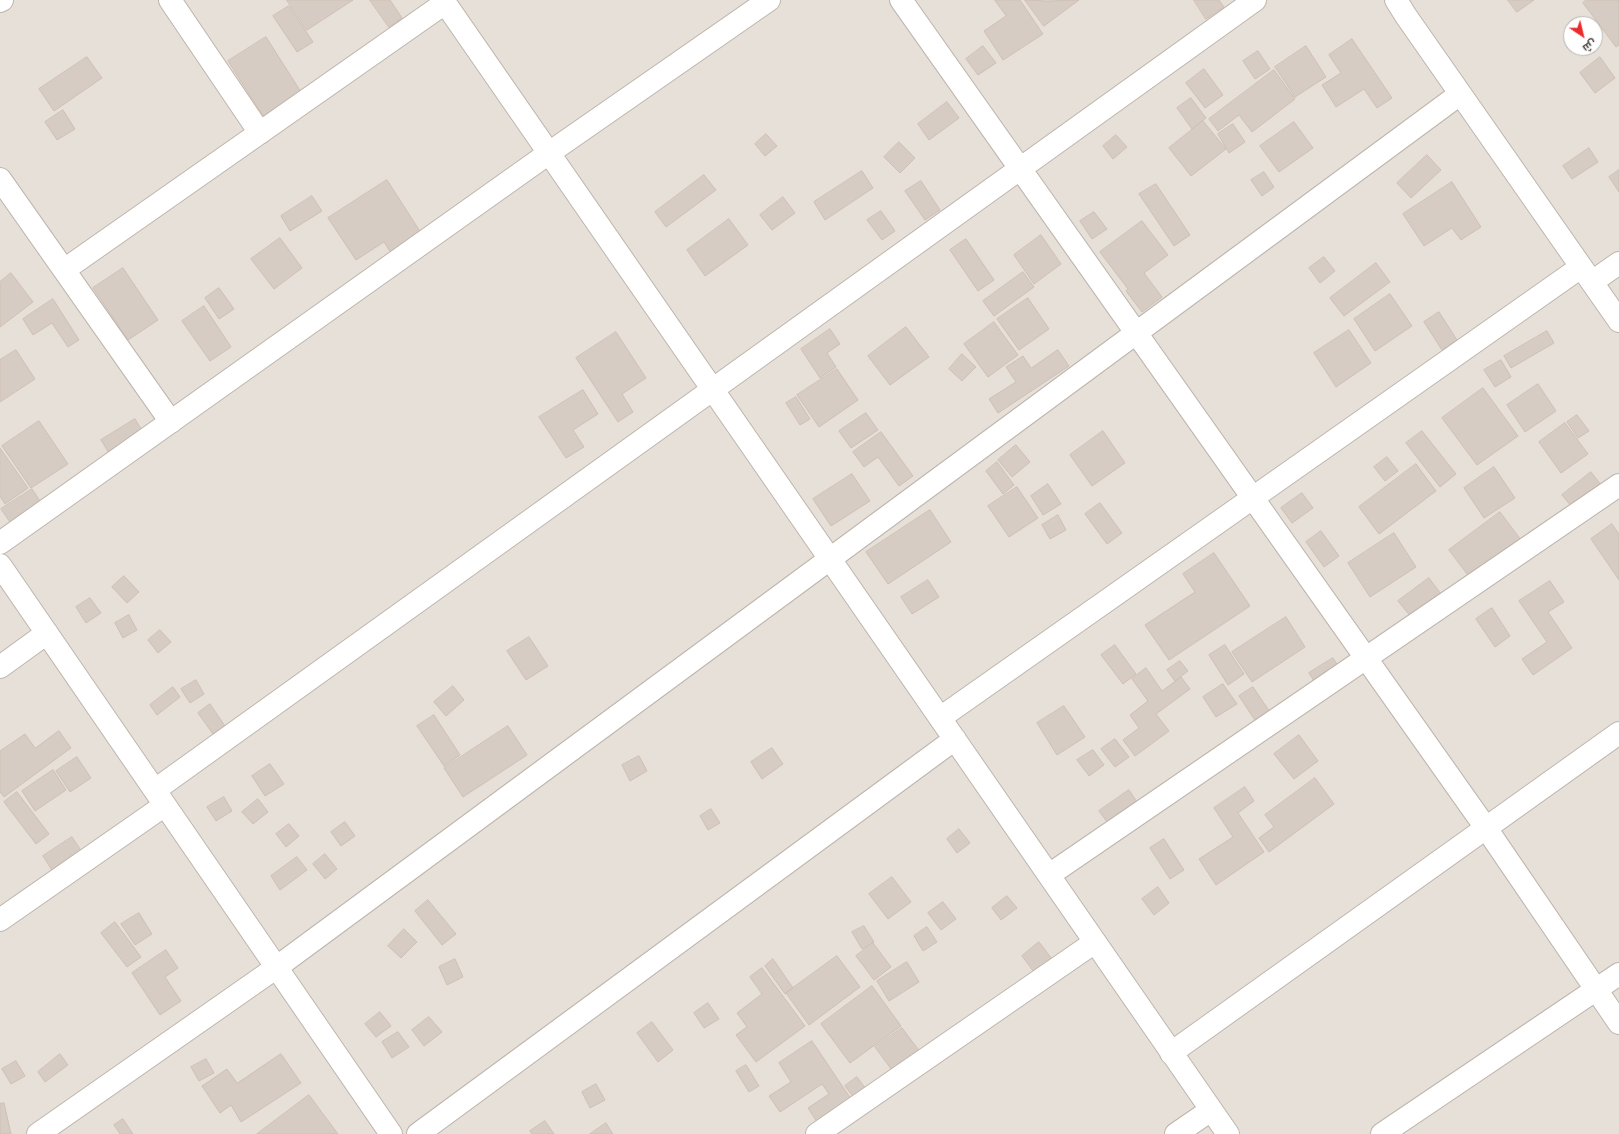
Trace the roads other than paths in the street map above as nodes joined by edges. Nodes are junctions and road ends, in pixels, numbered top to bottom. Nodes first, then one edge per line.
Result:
1 (170, 0) edge
2 (769, 0) edge
3 (901, 0) edge
4 (1255, 0) edge
5 (1396, 0) edge
6 (444, 2) edge
7 (1460, 94) junction
8 (260, 133) junction
9 (549, 153) junction
10 (1020, 169) junction
11 (0, 179) edge
12 (1619, 263) edge
13 (64, 270) junction
14 (1586, 274) junction
15 (1619, 321) edge
16 (1136, 333) junction
17 (712, 389) junction
18 (171, 422) junction
19 (1619, 485) edge
20 (1253, 498) junction
21 (0, 543) edge
22 (830, 559) junction
23 (0, 565) edge
24 (47, 633) junction
25 (1366, 658) junction
26 (0, 667) edge
27 (940, 718) junction
28 (1619, 733) edge
29 (955, 739) junction
30 (160, 797) junction
31 (1486, 828) junction
32 (1049, 875) junction
33 (0, 920) edge
34 (1095, 942) junction
35 (277, 967) junction
36 (1619, 974) edge
37 (1596, 989) junction
38 (1619, 1023) edge
39 (1171, 1052) junction
40 (1211, 1110) junction
41 (38, 1134) edge
42 (391, 1134) edge
43 (418, 1134) edge
44 (817, 1134) edge
45 (1176, 1134) edge
46 (1228, 1134) edge
47 (1382, 1134) edge

1 - 8 street
2 - 9 street
3 - 10 street
4 - 10 street
5 - 7 street
6 - 8 street
6 - 9 street
7 - 14 street
7 - 16 street
8 - 13 street
9 - 17 street
9 - 18 street
10 - 16 street
10 - 17 street
11 - 13 street
12 - 14 street
13 - 18 street
14 - 15 street
14 - 20 street
16 - 20 street
16 - 22 street
17 - 22 street
17 - 30 street
18 - 21 street
19 - 25 street
20 - 25 street
20 - 27 street
22 - 27 street
22 - 35 street
23 - 24 street
24 - 26 street
24 - 30 street
25 - 31 street
25 - 32 street
27 - 29 street
28 - 31 street
29 - 32 street
29 - 43 street
30 - 33 street
30 - 35 street
31 - 37 street
31 - 39 street
32 - 34 street
34 - 39 street
34 - 44 street
35 - 41 street
35 - 42 street
36 - 37 street
37 - 38 street
37 - 47 street
39 - 40 street
40 - 45 street
40 - 46 street

